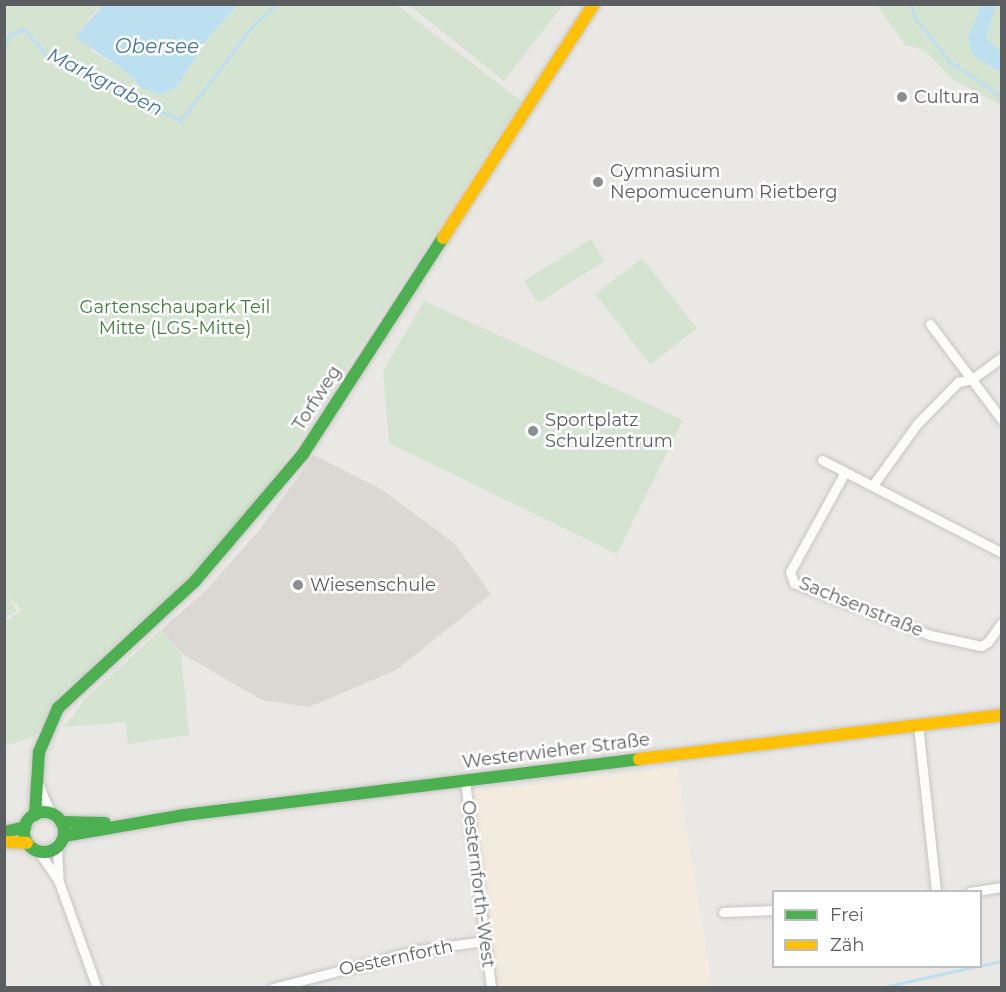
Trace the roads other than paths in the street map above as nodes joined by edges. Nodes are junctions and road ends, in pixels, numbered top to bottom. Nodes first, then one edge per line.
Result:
1 (594, 4) edge
2 (930, 324) dead end
3 (1002, 357) edge
4 (972, 379) junction
5 (1002, 420) edge
6 (822, 460) dead end
7 (845, 472) junction
8 (873, 485) junction
9 (1002, 553) edge
10 (1002, 622) edge
11 (1002, 715) edge
12 (918, 725) junction
13 (36, 777) junction
14 (465, 781) junction
15 (34, 815) junction
16 (56, 818) junction
17 (115, 824) junction
18 (25, 826) junction
19 (4, 832) edge
20 (64, 836) junction
21 (4, 842) edge
22 (27, 843) junction
23 (57, 848) junction
24 (39, 852) junction
25 (59, 882) junction
26 (1002, 887) edge
27 (936, 890) edge
28 (978, 890) edge
29 (772, 910) edge
30 (723, 912) dead end
31 (485, 941) junction
32 (97, 987) edge
33 (273, 987) edge
34 (491, 987) edge

1 - 13 main road, Torfweg
2 - 4 street
3 - 4 street
4 - 5 street
4 - 8 street
6 - 7 street
7 - 8 street
7 - 10 street, Sachsenstraße
8 - 9 street
11 - 12 main road, Westerwieher Straße
12 - 14 main road, Westerwieher Straße
12 - 27 street
13 - 15 main road, Torfweg
13 - 16 street
14 - 17 main road, Westerwieher Straße
14 - 31 street, Oesternforth-West
15 - 16 main road
15 - 18 main road
16 - 17 main road, Westerwieher Straße
16 - 20 main road
17 - 20 main road, Westerwieher Straße
18 - 19 main road
18 - 22 main road
20 - 23 main road
21 - 22 main road
22 - 24 main road
23 - 24 main road
23 - 25 street
24 - 25 street
25 - 32 street
26 - 28 street
29 - 30 street
31 - 33 street, Oesternforth
31 - 34 street, Oesternforth-West

